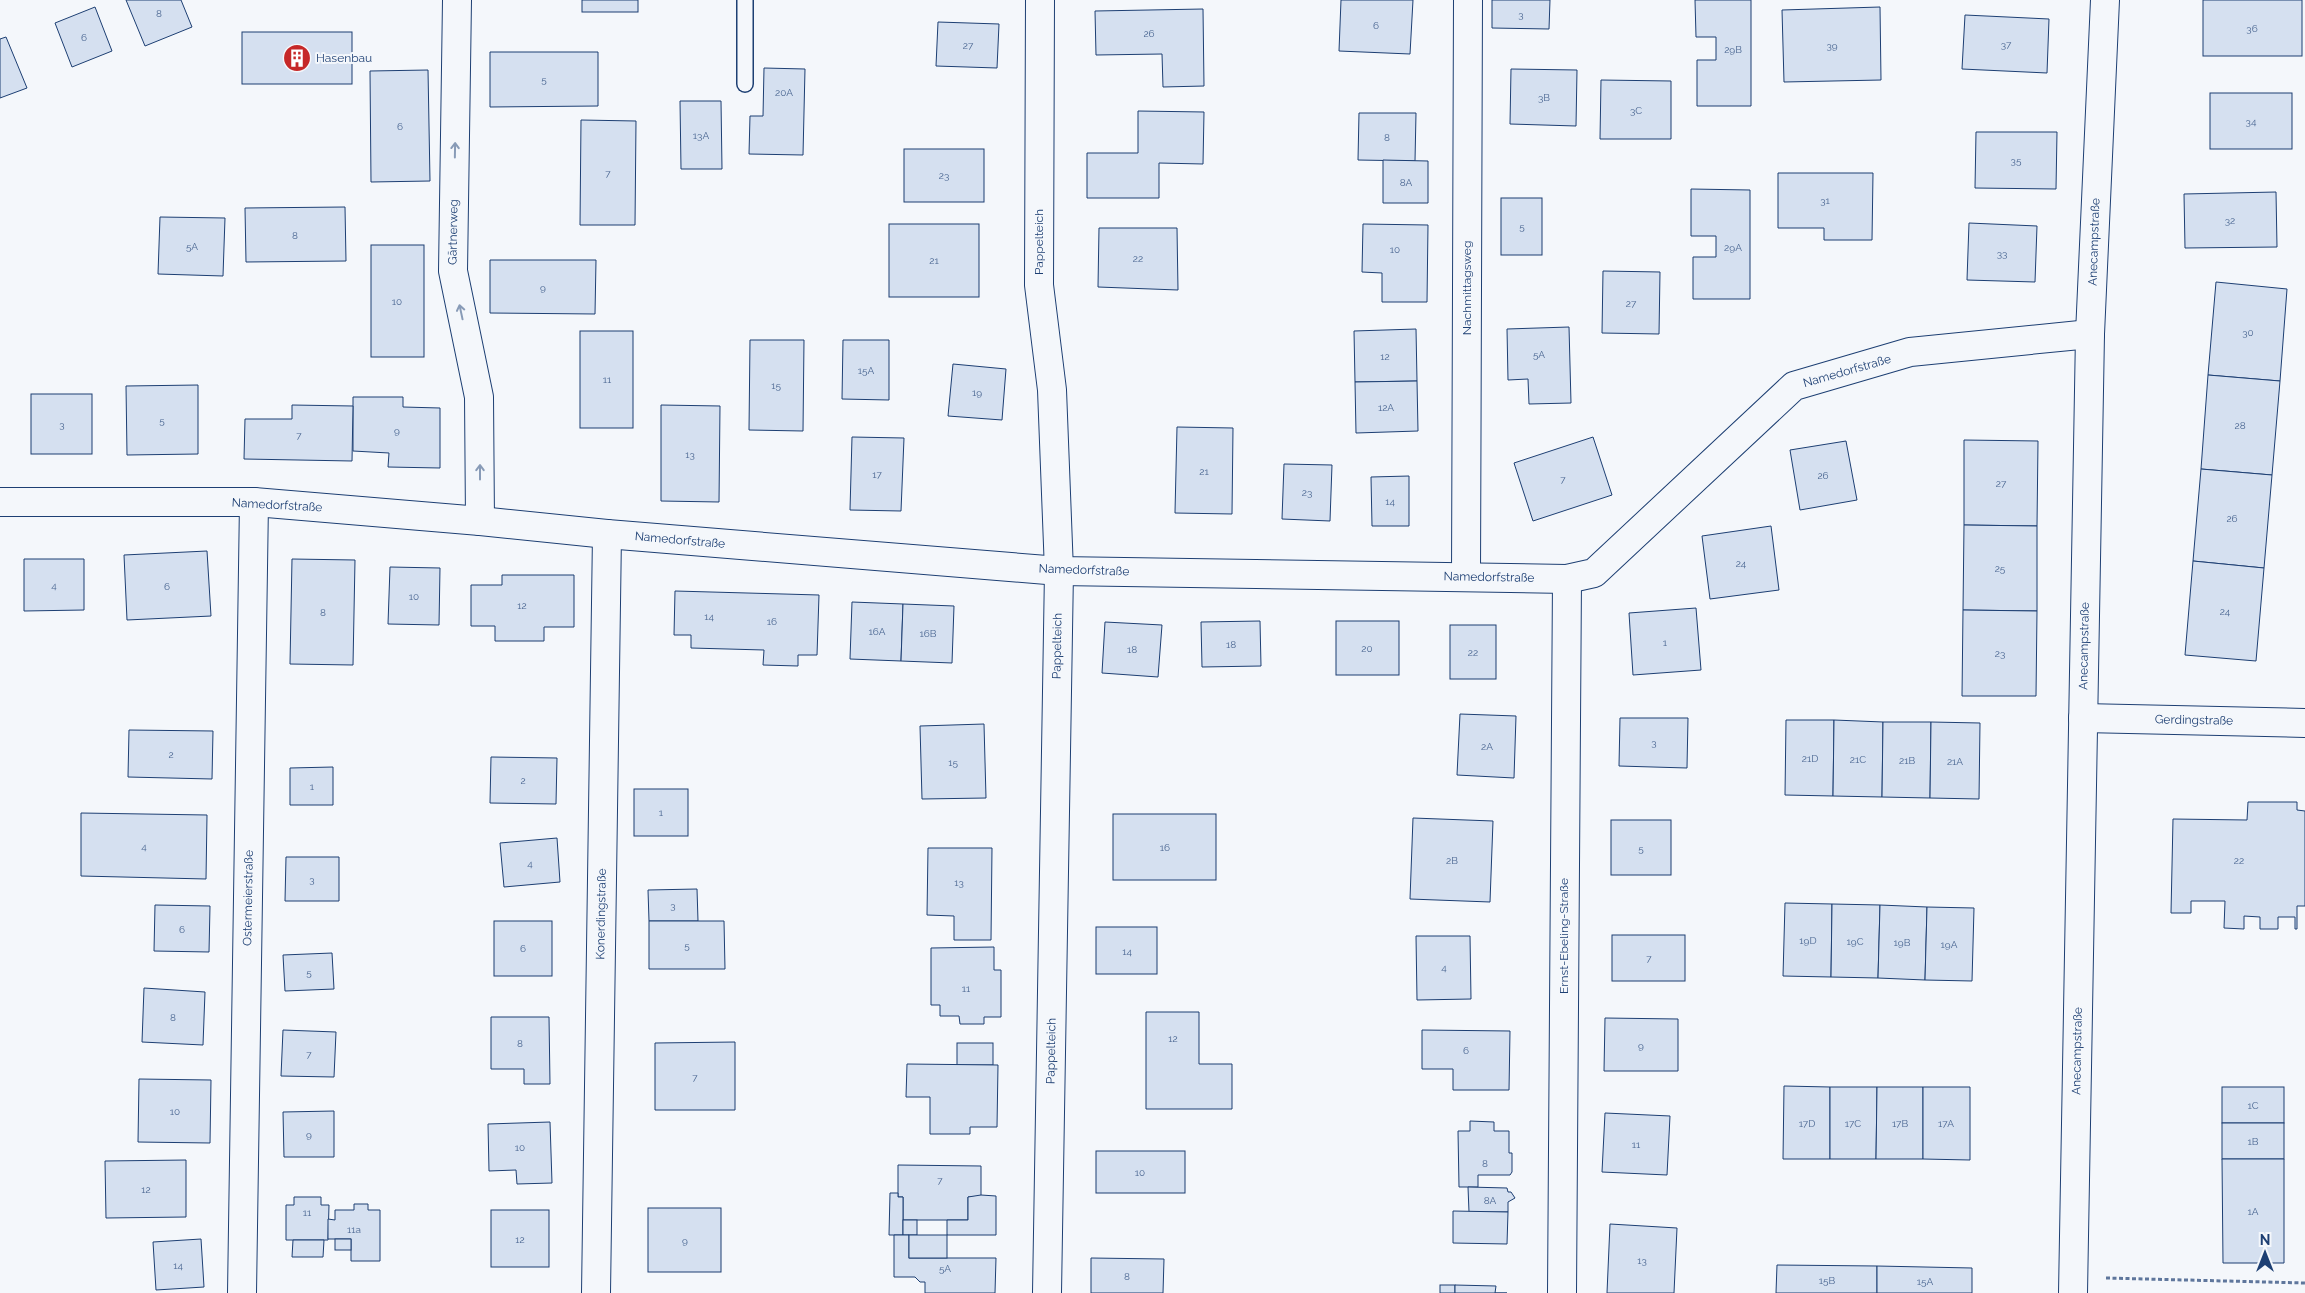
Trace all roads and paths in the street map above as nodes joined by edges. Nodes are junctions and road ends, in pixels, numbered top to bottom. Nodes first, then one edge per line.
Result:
1 (457, 0) edge
2 (745, 0) edge
3 (1040, 0) edge
4 (1468, 0) edge
5 (2105, 0) edge
6 (745, 84) dead end
7 (2090, 334) junction
8 (0, 502) edge
9 (254, 502) junction
10 (480, 521) junction
11 (607, 534) junction
12 (1059, 571) junction
13 (1466, 576) junction
14 (1566, 579) junction
15 (2083, 718) junction
16 (2305, 722) edge
17 (2305, 1283) edge
18 (2073, 1285) edge
19 (242, 1293) edge
20 (596, 1293) edge
21 (1047, 1293) edge
22 (1562, 1293) edge

10 -> 1 street, Gärtnerweg
2 - 6 lane
3 - 12 street, Pappelteich
4 - 13 street, Nachmittagsweg
5 - 7 street, Anecampstraße
7 - 14 street, Namedorfstraße
7 - 15 street, Anecampstraße
8 - 9 street, Namedorfstraße
9 - 10 street, Namedorfstraße
9 - 19 street, Ostermeierstraße
10 - 11 street, Namedorfstraße
11 - 12 street, Namedorfstraße
11 - 20 street, Konerdingstraße
12 - 13 street, Namedorfstraße
12 - 21 street, Pappelteich
13 - 14 street, Namedorfstraße
14 - 22 street, Ernst-Ebeling-Straße
15 - 16 street, Gerdingstraße
15 - 18 street, Anecampstraße
17 - 18 path

